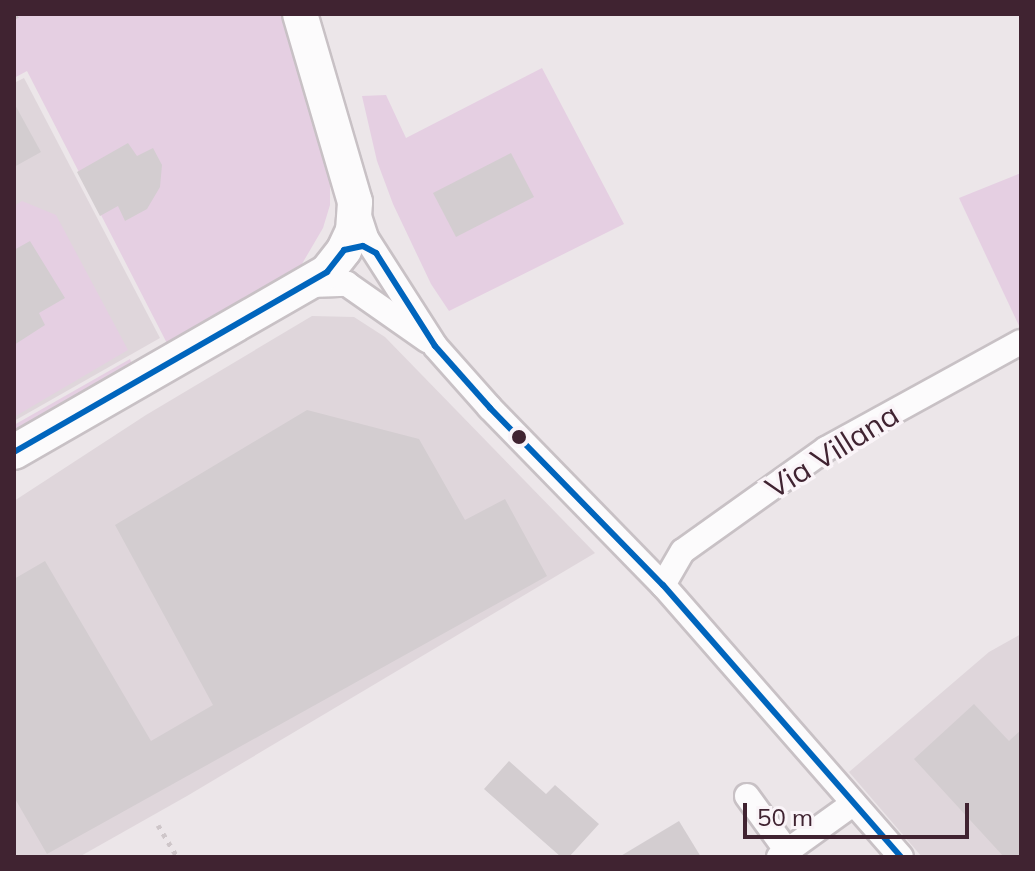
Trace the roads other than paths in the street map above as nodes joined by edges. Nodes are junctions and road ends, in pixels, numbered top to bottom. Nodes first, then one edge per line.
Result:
1 (300, 14) edge
2 (360, 251) junction
3 (304, 286) junction
4 (360, 291) junction
5 (1021, 342) edge
6 (435, 346) junction
7 (14, 452) edge
8 (663, 585) junction
9 (747, 796) dead end
10 (854, 803) junction
11 (783, 854) edge
12 (901, 857) edge

1 - 2 street
2 - 3 street
2 - 4 street
2 - 6 street
3 - 4 street
3 - 7 street
4 - 6 street
5 - 8 street, Via Villana
6 - 8 street
8 - 10 street
9 - 11 street
10 - 11 street
10 - 12 street

